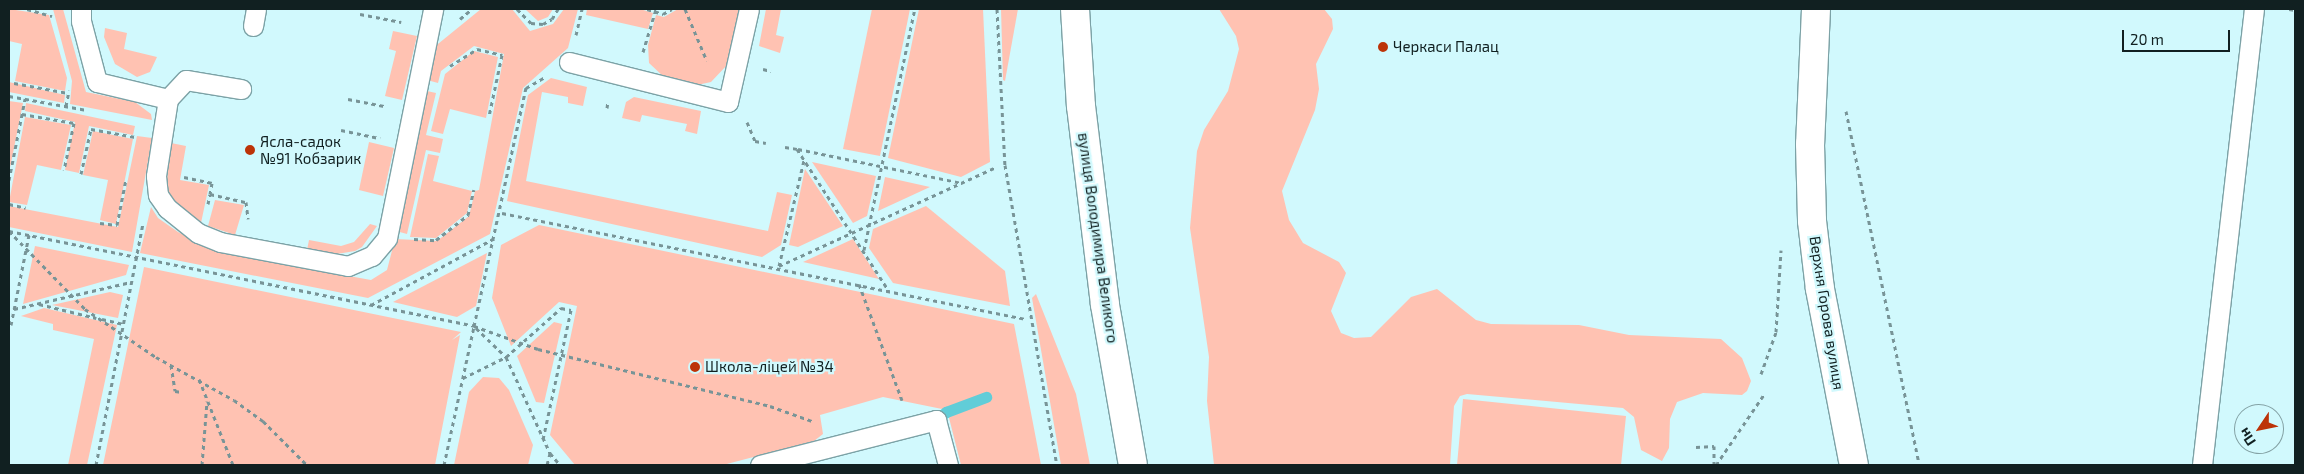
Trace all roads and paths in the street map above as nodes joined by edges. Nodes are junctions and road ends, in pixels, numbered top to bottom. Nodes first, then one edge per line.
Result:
1 (81, 9) edge
2 (434, 9) edge
3 (517, 9) edge
4 (558, 9) edge
5 (647, 9) edge
6 (672, 9) edge
7 (685, 9) edge
8 (749, 9) edge
9 (915, 9) edge
10 (997, 9) edge
11 (1075, 9) edge
12 (1816, 9) edge
13 (2254, 9) edge
14 (2289, 9) edge
15 (655, 10) edge
16 (2295, 10) edge
17 (360, 14) dead end
18 (430, 28) junction
19 (569, 62) joint
20 (443, 72) dead end
21 (635, 79) junction
22 (14, 83) dead end
23 (241, 89) dead end
24 (68, 93) dead end
25 (1812, 95) junction
26 (25, 99) dead end
27 (168, 99) junction
28 (348, 99) dead end
29 (728, 102) junction
30 (412, 111) junction
31 (22, 114) junction
32 (489, 116) dead end
33 (341, 130) dead end
34 (406, 144) junction
35 (133, 146) dead end
36 (785, 147) dead end
37 (797, 149) junction
38 (804, 159) junction
39 (882, 166) junction
40 (996, 167) dead end
41 (64, 170) dead end
42 (128, 172) dead end
43 (81, 174) dead end
44 (9, 180) edge
45 (962, 183) junction
46 (474, 190) dead end
47 (9, 204) edge
48 (26, 208) dead end
49 (100, 223) dead end
50 (870, 224) junction
51 (9, 231) edge
52 (853, 232) junction
53 (29, 235) junction
54 (408, 237) dead end
55 (496, 237) dead end
56 (1783, 244) dead end
57 (864, 250) junction
58 (26, 251) junction
59 (778, 266) junction
60 (131, 282) junction
61 (859, 284) junction
62 (890, 291) junction
63 (70, 297) junction
64 (38, 304) junction
65 (371, 305) dead end
66 (14, 310) junction
67 (99, 319) junction
68 (1026, 319) dead end
69 (123, 324) junction
70 (11, 325) dead end
71 (474, 326) junction
72 (122, 333) junction
73 (522, 343) junction
74 (562, 355) junction
75 (506, 357) junction
76 (171, 365) junction
77 (1761, 374) dead end
78 (199, 378) junction
79 (463, 378) junction
80 (182, 392) dead end
81 (1764, 393) dead end
82 (207, 399) junction
83 (817, 422) dead end
84 (913, 426) junction
85 (543, 439) junction
86 (1696, 447) dead end
87 (550, 453) junction
88 (96, 465) edge
89 (202, 465) edge
90 (233, 465) edge
91 (307, 465) edge
92 (444, 465) edge
93 (547, 465) edge
94 (560, 465) edge
95 (760, 465) edge
96 (948, 465) edge
97 (1057, 465) edge
98 (1133, 465) edge
99 (1715, 465) edge
100 (1854, 465) edge
101 (1919, 465) edge
102 (2202, 465) edge

1 - 27 lane
2 - 18 lane
3 - 4 path
5 - 15 path
6 - 15 path
7 - 29 path
8 - 29 lane
9 - 39 path
10 - 97 path
11 - 98 street, вулиця Володимира Великого
12 - 25 street, Верхня Горова вулиця
13 - 102 lane
14 - 16 path
15 - 21 path
17 - 18 path
18 - 30 lane
19 - 21 lane
19 - 59 path
20 - 32 path
21 - 29 lane
22 - 24 path
23 - 27 lane
25 - 100 street, Верхня Горова вулиця
25 - 101 path
26 - 31 path
27 - 34 lane
28 - 30 path
30 - 34 lane
31 - 41 path
31 - 44 path
33 - 34 path
35 - 43 path
36 - 37 path
37 - 38 path
37 - 39 path
38 - 52 path
38 - 59 path
39 - 45 path
39 - 50 path
40 - 45 path
42 - 49 path
45 - 50 path
46 - 54 path
47 - 48 path
50 - 52 path
50 - 57 path
51 - 53 path
51 - 58 path
52 - 57 path
52 - 59 path
53 - 58 path
53 - 60 path
55 - 65 path
56 - 77 path
57 - 62 path
58 - 63 path
58 - 66 path
59 - 61 path
60 - 63 path
60 - 69 path
61 - 62 path
61 - 84 path
62 - 68 path
63 - 64 path
63 - 67 path
64 - 66 path
64 - 67 path
66 - 70 path
67 - 69 path
67 - 72 path
69 - 72 path
71 - 73 path
71 - 75 path
71 - 79 path
72 - 76 path
72 - 88 path
73 - 74 path
73 - 74 path
73 - 75 path
74 - 83 path
74 - 85 path
75 - 79 path
75 - 85 path
76 - 78 path
76 - 80 path
78 - 82 path
78 - 91 path
79 - 92 path
81 - 99 path
82 - 89 path
82 - 90 path
84 - 95 lane
84 - 96 lane
85 - 87 path
86 - 99 path
87 - 93 path
87 - 94 path

